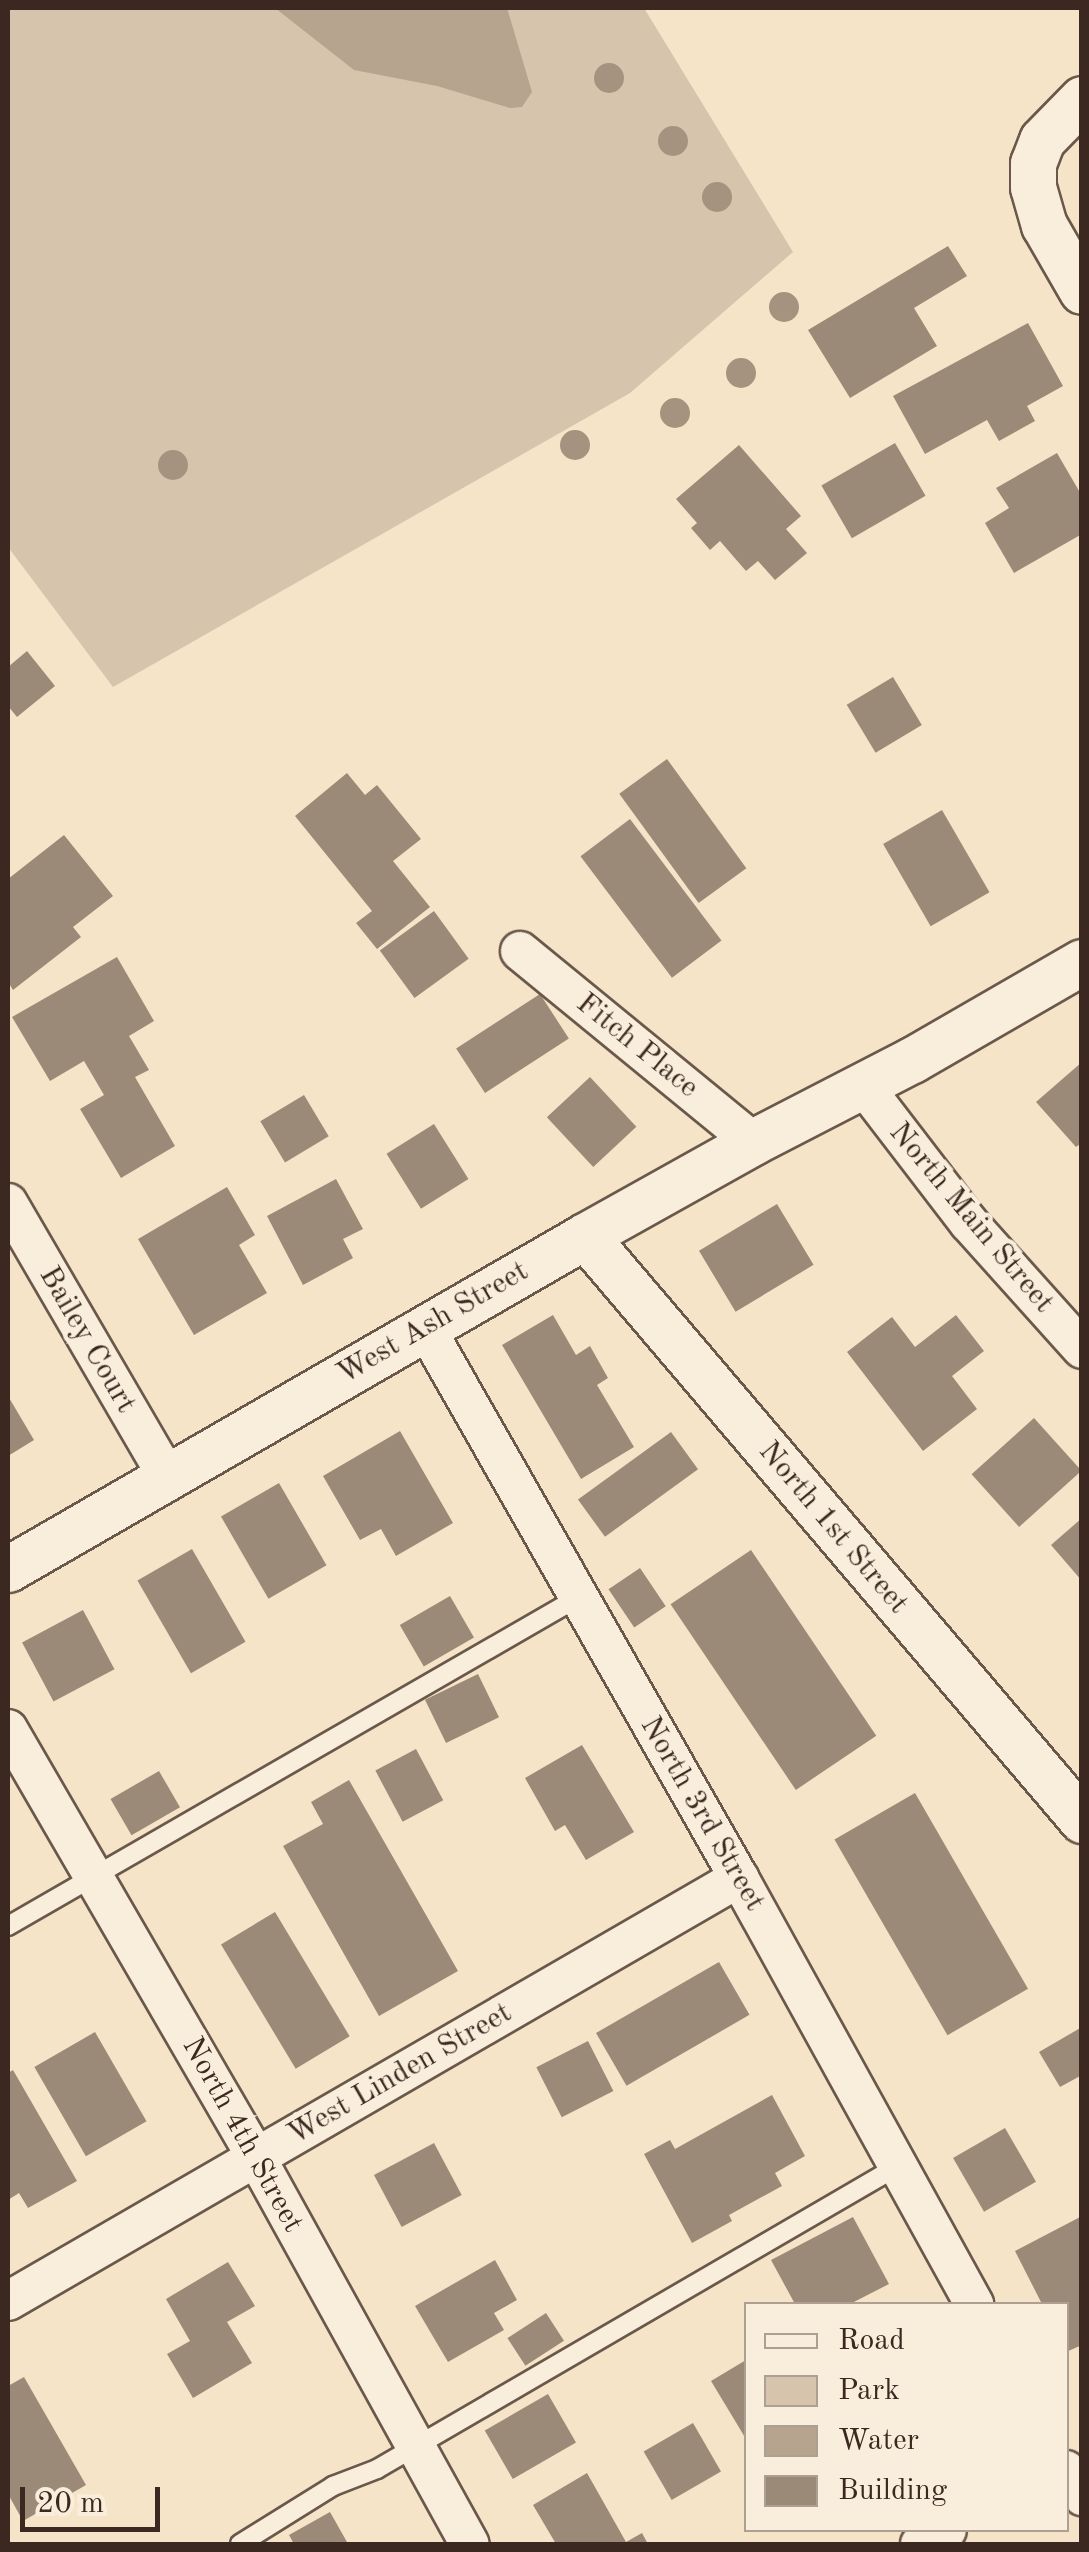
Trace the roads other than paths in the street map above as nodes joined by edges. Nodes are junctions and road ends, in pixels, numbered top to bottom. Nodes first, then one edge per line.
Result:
1 (1082, 99) edge
2 (1082, 290) edge
3 (520, 951) dead end
4 (1082, 962) edge
5 (863, 1085) junction
6 (753, 1142) junction
7 (8, 1203) edge
8 (585, 1236) junction
9 (425, 1327) junction
10 (1082, 1350) edge
11 (167, 1476) junction
12 (8, 1569) edge
13 (578, 1597) junction
14 (8, 1729) edge
15 (1082, 1820) edge
16 (96, 1876) junction
17 (740, 1878) junction
18 (8, 1926) edge
19 (256, 2158) junction
20 (898, 2166) junction
21 (8, 2301) edge
22 (973, 2302) edge
23 (414, 2446) junction
24 (943, 2532) edge
25 (240, 2544) edge
26 (470, 2544) edge
27 (920, 2544) edge

1 - 2 street
3 - 6 street, Fitch Place
4 - 5 street, West Ash Street
5 - 6 street, West Ash Street
5 - 10 street, North Main Street
6 - 8 street, West Ash Street
7 - 11 street, Bailey Court
8 - 9 street, West Ash Street
8 - 15 street, North 1st Street
9 - 11 street, West Ash Street
9 - 13 street, North 3rd Street
11 - 12 street, West Ash Street
13 - 16 lane
13 - 17 street, North 3rd Street
14 - 16 street, North 4th Street
16 - 18 lane
16 - 19 street, North 4th Street
17 - 19 street, West Linden Street
17 - 20 street, North 3rd Street
19 - 21 street, West Linden Street
19 - 23 street, North 4th Street
20 - 22 street, North 3rd Street
20 - 23 lane
23 - 25 lane
23 - 26 street, North 4th Street
24 - 27 street

